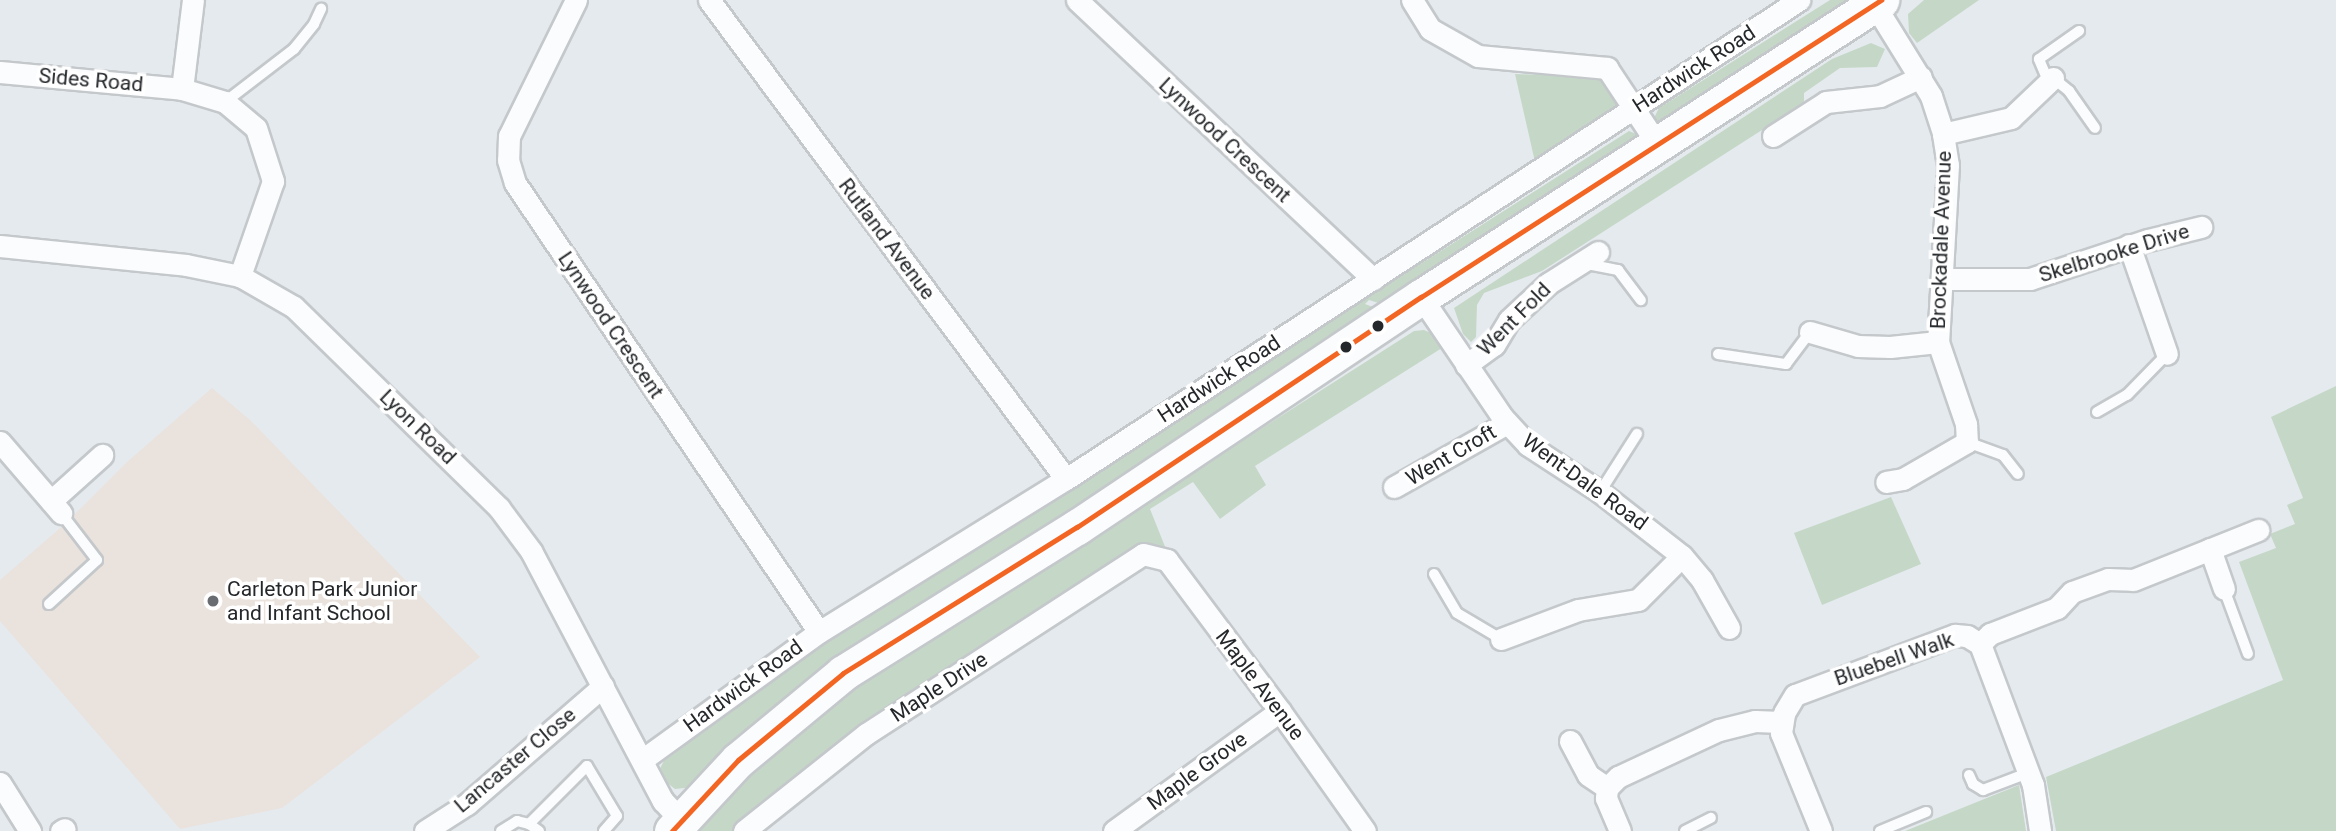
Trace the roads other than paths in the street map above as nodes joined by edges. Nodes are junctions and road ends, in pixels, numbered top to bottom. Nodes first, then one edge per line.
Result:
1 (193, 0) edge
2 (576, 0) edge
3 (709, 0) edge
4 (1077, 0) edge
5 (1412, 0) edge
6 (1799, 0) edge
7 (1877, 2) edge
8 (321, 9) dead end
9 (2079, 31) dead end
10 (0, 72) edge
11 (1921, 77) junction
12 (2051, 81) junction
13 (182, 89) junction
14 (225, 102) junction
15 (1635, 107) junction
16 (2095, 128) dead end
17 (1943, 134) junction
18 (1773, 136) dead end
19 (1658, 145) junction
20 (2202, 227) dead end
21 (2129, 245) junction
22 (0, 246) edge
23 (1598, 252) dead end
24 (1579, 262) junction
25 (240, 276) junction
26 (1942, 278) junction
27 (1373, 279) junction
28 (1422, 298) junction
29 (1641, 300) dead end
30 (1810, 332) joint
31 (1938, 342) junction
32 (1718, 354) dead end
33 (2167, 354) joint
34 (1466, 365) junction
35 (2097, 412) dead end
36 (1507, 422) junction
37 (1637, 433) dead end
38 (0, 442) edge
39 (1967, 442) junction
40 (102, 455) dead end
41 (2018, 474) dead end
42 (1066, 479) junction
43 (1886, 482) dead end
44 (1394, 487) dead end
45 (1600, 492) junction
46 (56, 507) junction
47 (2258, 530) dead end
48 (2210, 549) junction
49 (1143, 554) joint
50 (1682, 556) junction
51 (1434, 574) dead end
52 (2224, 589) joint
53 (48, 604) dead end
54 (1729, 628) dead end
55 (819, 632) junction
56 (1501, 639) joint
57 (1980, 644) junction
58 (2248, 654) dead end
59 (603, 686) junction
60 (1280, 711) junction
61 (1781, 722) junction
62 (1570, 741) dead end
63 (642, 760) junction
64 (2028, 773) junction
65 (1969, 775) dead end
66 (0, 783) edge
67 (1607, 788) junction
68 (1926, 812) dead end
69 (1711, 818) dead end
70 (529, 824) junction
71 (676, 825) edge
72 (30, 831) edge
73 (425, 831) edge
74 (501, 831) edge
75 (539, 831) edge
76 (604, 831) edge
77 (744, 831) edge
78 (1114, 831) edge
79 (1365, 831) edge
80 (1620, 831) edge
81 (1685, 831) edge
82 (1821, 831) edge
83 (1880, 831) edge
84 (2040, 831) edge

1 - 13 street
2 - 55 street, Lynwood Crescent
3 - 42 street, Rutland Avenue
4 - 27 street, Lynwood Crescent
5 - 15 street
6 - 15 street, Hardwick Road
7 - 11 street, Brockadale Avenue
7 - 19 main road, Hardwick Road
8 - 14 lane
9 - 12 lane
10 - 13 street, Sides Road
11 - 17 street, Brockadale Avenue
11 - 18 street
12 - 16 lane
12 - 17 street
13 - 14 street, Sides Road
14 - 25 street, Sides Road
15 - 19 street
15 - 27 street, Hardwick Road
17 - 26 street, Brockadale Avenue
19 - 28 main road, Hardwick Road
20 - 21 street, Skelbrooke Drive
21 - 26 street, Skelbrooke Drive
21 - 33 street
22 - 25 street, Lyon Road
23 - 24 street, Went Fold
24 - 29 lane
24 - 34 street, Went Fold
25 - 59 street, Lyon Road
26 - 31 street, Brockadale Avenue
27 - 42 street, Hardwick Road
28 - 34 street, Went-Dale Road
28 - 71 main road, Hardwick Road
30 - 31 street
30 - 32 lane
31 - 39 street, Brockadale Avenue
33 - 35 lane
34 - 36 street, Went-Dale Road
36 - 44 street, Went Croft
36 - 45 street, Went-Dale Road
37 - 45 lane
38 - 46 street
39 - 41 lane
39 - 43 street
40 - 46 street
42 - 55 street, Hardwick Road
45 - 50 street, Went-Dale Road
46 - 53 lane
47 - 48 street, Bluebell Walk
48 - 52 street
48 - 57 street, Bluebell Walk
49 - 60 street, Maple Avenue
49 - 77 street, Maple Drive
50 - 54 street, Went-Dale Road
50 - 56 street
51 - 56 lane
52 - 58 lane
55 - 63 street, Hardwick Road
57 - 61 street, Bluebell Walk
57 - 64 street
59 - 63 street, Lyon Road
59 - 73 street, Lancaster Close
60 - 78 street, Maple Grove
60 - 79 street, Maple Avenue
61 - 67 street
61 - 82 street
62 - 67 street
63 - 71 street, Lyon Road
64 - 65 lane
64 - 84 street
66 - 72 street
67 - 80 street
68 - 83 lane
69 - 81 lane
70 - 74 lane
70 - 75 lane
70 - 76 lane

